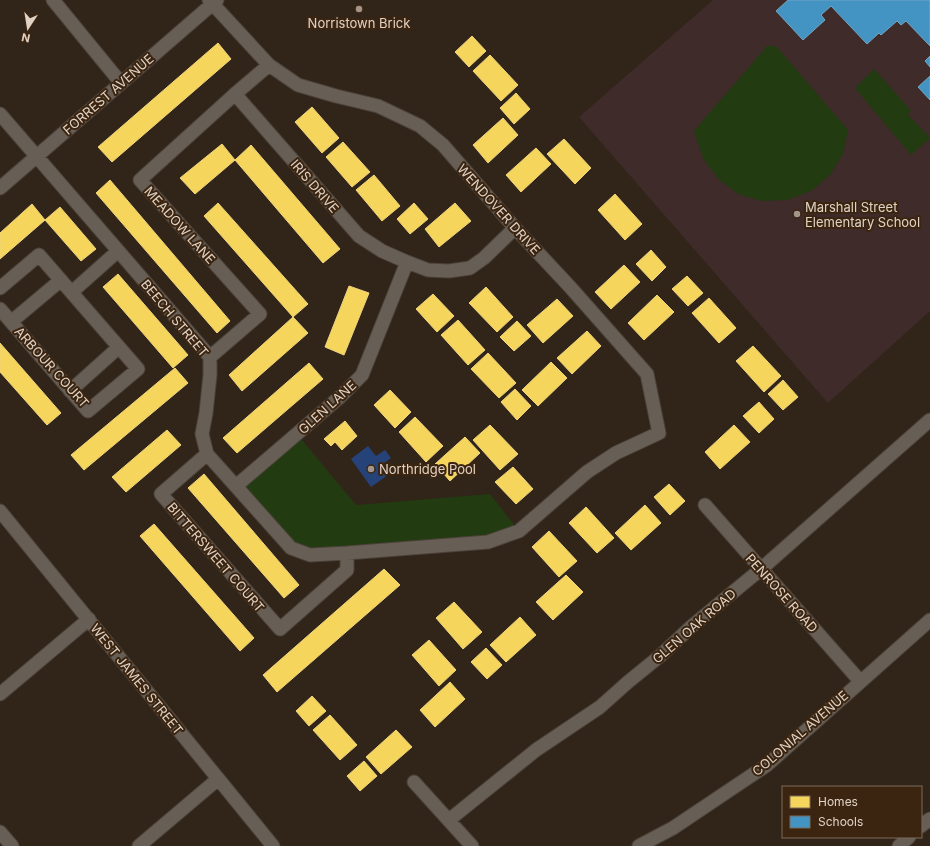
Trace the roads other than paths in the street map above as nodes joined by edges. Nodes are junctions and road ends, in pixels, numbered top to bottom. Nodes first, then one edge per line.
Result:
1 (53, 0) edge
2 (213, 1) edge
3 (269, 65) junction
4 (121, 83) junction
5 (235, 94) junction
6 (0, 114) edge
7 (36, 156) junction
8 (0, 188) edge
9 (515, 228) junction
10 (118, 251) junction
11 (407, 262) junction
12 (61, 280) junction
13 (0, 288) edge
14 (72, 292) junction
15 (0, 309) edge
16 (11, 322) junction
17 (119, 347) junction
18 (210, 357) junction
19 (70, 391) junction
20 (930, 420) edge
21 (207, 454) junction
22 (588, 472) joint
23 (236, 486) junction
24 (704, 505) dead end
25 (0, 511) edge
26 (347, 553) junction
27 (761, 569) junction
28 (89, 620) junction
29 (930, 620) edge
30 (860, 681) junction
31 (0, 694) edge
32 (218, 779) junction
33 (414, 782) dead end
34 (930, 818) edge
35 (449, 820) junction
36 (922, 825) edge
37 (0, 832) edge
38 (908, 838) edge
39 (12, 846) edge
40 (139, 846) edge
41 (273, 846) edge
42 (472, 846) edge
43 (639, 846) edge
44 (899, 846) edge

1 - 4 street
2 - 3 street, WENDOVER DRIVE
2 - 4 street, FORREST AVENUE
3 - 5 street, MEADOW LANE
3 - 9 street, WENDOVER DRIVE
4 - 7 street, FORREST AVENUE
5 - 11 street, IRIS DRIVE
5 - 18 street, MEADOW LANE
6 - 7 street, BEECH STREET
7 - 8 street, FORREST AVENUE
7 - 10 street, BEECH STREET
9 - 11 street, IRIS DRIVE
9 - 22 street, WENDOVER DRIVE
10 - 14 street
10 - 18 street, BEECH STREET
11 - 23 street, GLEN LANE
12 - 13 street, ARBOUR COURT
12 - 14 street, ARBOUR COURT
12 - 16 street
14 - 17 street, ARBOUR COURT
15 - 16 street, ARBOUR COURT
16 - 19 street, ARBOUR COURT
17 - 19 street
17 - 19 street, ARBOUR COURT
18 - 21 street, BEECH STREET
20 - 27 street, GLEN OAK ROAD
21 - 23 street, BEECH STREET
21 - 26 street, BITTERSWEET COURT
22 - 26 street, BEECH STREET
23 - 26 street, BEECH STREET
24 - 27 street, PENROSE ROAD
25 - 28 street, WEST JAMES STREET
27 - 30 street, PENROSE ROAD
27 - 35 street, GLEN OAK ROAD
28 - 31 street
28 - 32 street, WEST JAMES STREET
29 - 30 street, COLONIAL AVENUE
30 - 43 street, COLONIAL AVENUE
32 - 40 street
32 - 41 street, WEST JAMES STREET
33 - 35 street
34 - 36 street
35 - 42 street
37 - 39 street
38 - 44 street

